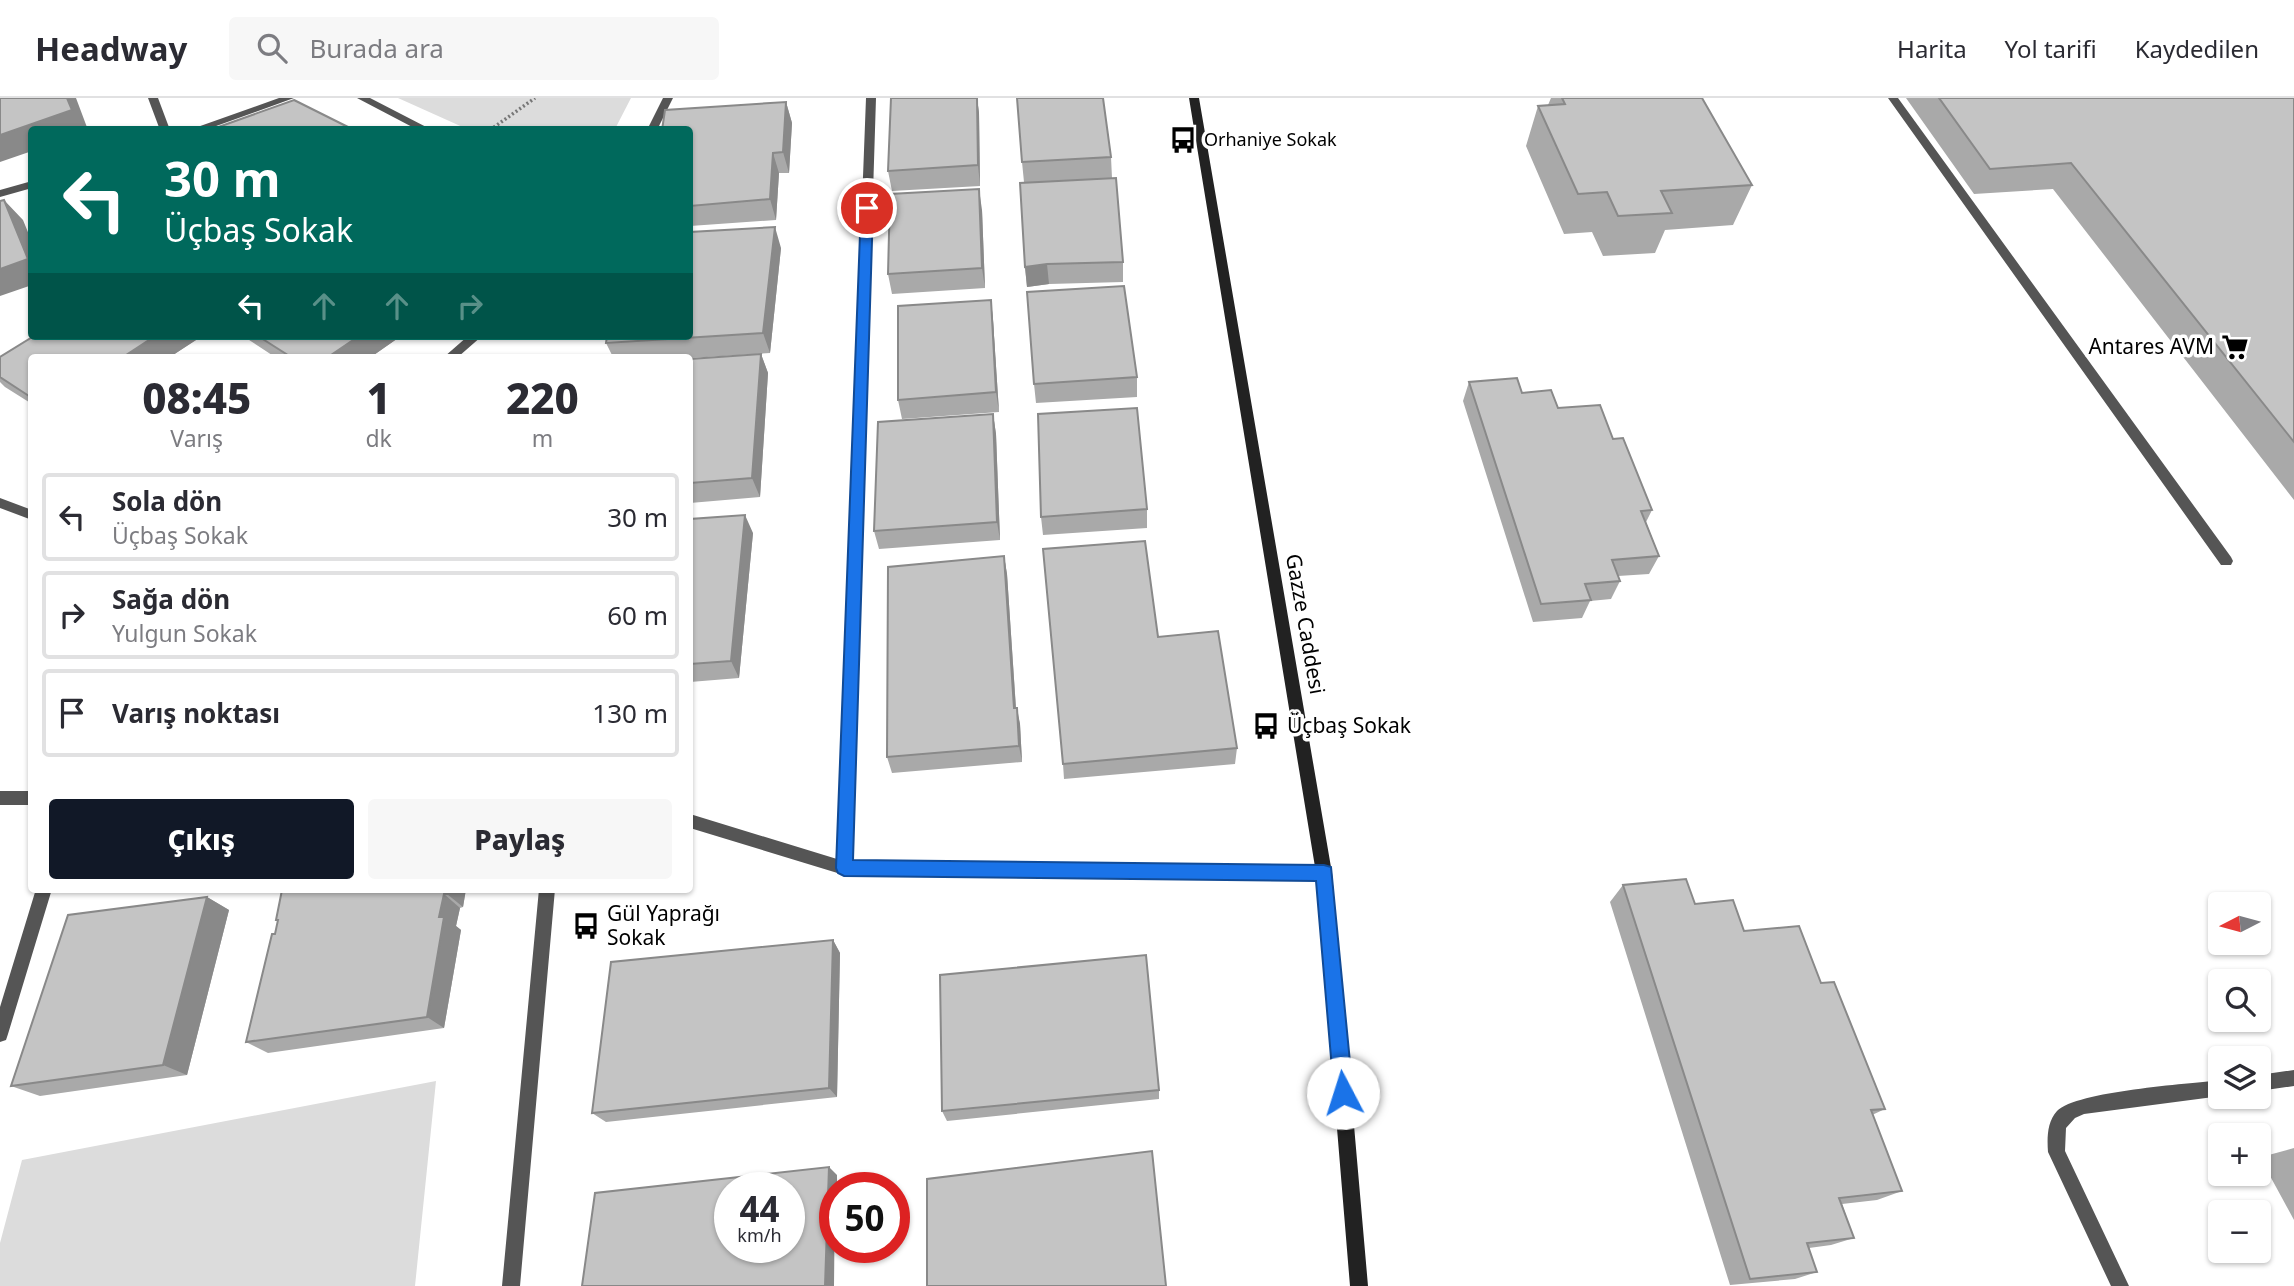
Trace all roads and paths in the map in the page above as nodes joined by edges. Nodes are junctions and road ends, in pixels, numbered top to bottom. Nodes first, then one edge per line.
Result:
1 (153, 98) edge
2 (289, 98) edge
3 (362, 98) edge
4 (535, 98) edge
5 (668, 98) edge
6 (870, 98) edge
7 (1195, 98) edge
8 (1893, 98) edge
9 (164, 126) edge
10 (206, 126) edge
11 (419, 126) edge
12 (496, 126) edge
13 (654, 126) edge
14 (28, 185) edge
15 (0, 194) edge
16 (471, 340) edge
17 (454, 354) edge
18 (0, 503) edge
19 (28, 514) edge
20 (2226, 561) dead end
21 (0, 798) edge
22 (28, 798) edge
23 (693, 822) edge
24 (844, 868) junction
25 (1324, 873) junction
26 (43, 893) edge
27 (547, 893) edge
28 (0, 1034) edge
29 (2294, 1078) edge
30 (2271, 1081) edge
31 (2208, 1090) edge
32 (511, 1286) edge
33 (1359, 1286) edge
34 (2120, 1286) edge

1 - 9 street
2 - 10 street
3 - 11 street
4 - 12 path
5 - 13 street
6 - 24 street
7 - 25 main road, Gazze Caddesi
8 - 20 street
14 - 15 street
16 - 17 street
18 - 19 street
21 - 22 street
23 - 24 street
24 - 25 street
25 - 33 main road, Gazze Caddesi
26 - 28 street
27 - 32 street
29 - 30 street
31 - 34 street

